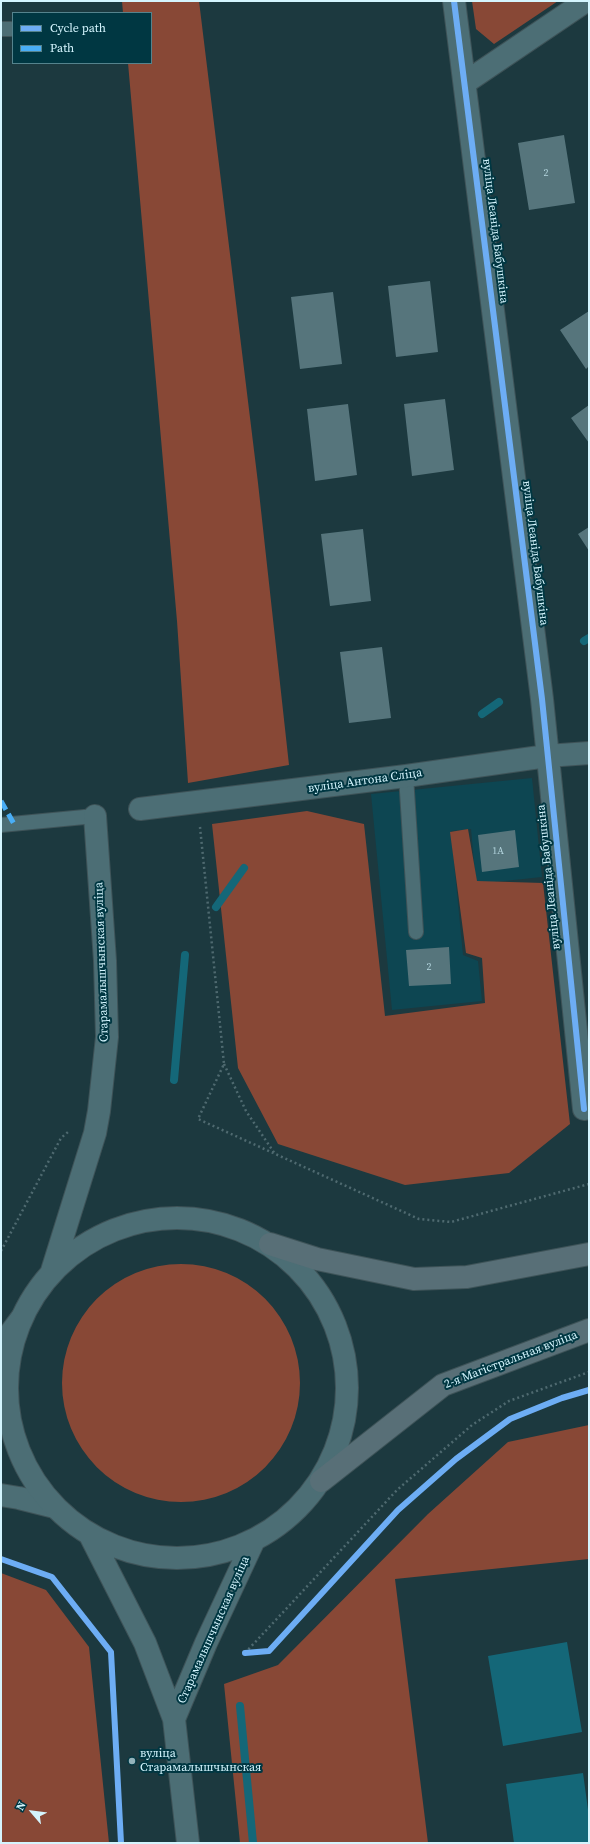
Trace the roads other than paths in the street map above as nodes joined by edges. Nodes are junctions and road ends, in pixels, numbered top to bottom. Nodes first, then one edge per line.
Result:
1 (454, 1) edge
2 (586, 1) edge
3 (466, 82) junction
4 (589, 753) edge
5 (547, 756) junction
6 (406, 776) junction
7 (140, 809) dead end
8 (95, 816) joint
9 (1, 825) edge
10 (416, 932) dead end
11 (584, 1108) dead end
12 (270, 1244) junction
13 (589, 1254) edge
14 (52, 1271) junction
15 (20, 1320) junction
16 (589, 1330) edge
17 (1, 1346) edge
18 (321, 1481) junction
19 (1, 1495) edge
20 (55, 1507) junction
21 (90, 1535) junction
22 (254, 1540) junction
23 (174, 1719) junction
24 (188, 1843) edge

1 - 3 main road, вуліца Леаніда Бабушкіна
2 - 3 main road
3 - 5 main road, вуліца Леаніда Бабушкіна
4 - 5 main road, вуліца Антона Сліца
5 - 6 main road, вуліца Антона Сліца
5 - 11 main road, вуліца Леаніда Бабушкіна
6 - 7 main road, вуліца Антона Сліца
6 - 10 lane
8 - 9 lane
8 - 14 main road, Старамалышчынская вуліца
12 - 13 main road
12 - 14 main road, Старамалышчынская вуліца
12 - 18 main road, Старамалышчынская вуліца
14 - 15 main road
15 - 17 main road
15 - 20 main road, Старамалышчынская вуліца
16 - 18 main road, 2-я Магістральная вуліца
18 - 22 main road, Старамалышчынская вуліца
19 - 20 main road
20 - 21 main road, Старамалышчынская вуліца
21 - 22 main road, Старамалышчынская вуліца
21 - 23 main road, Старамалышчынская вуліца
22 - 23 main road, Старамалышчынская вуліца
23 - 24 main road, Старамалышчынская вуліца

